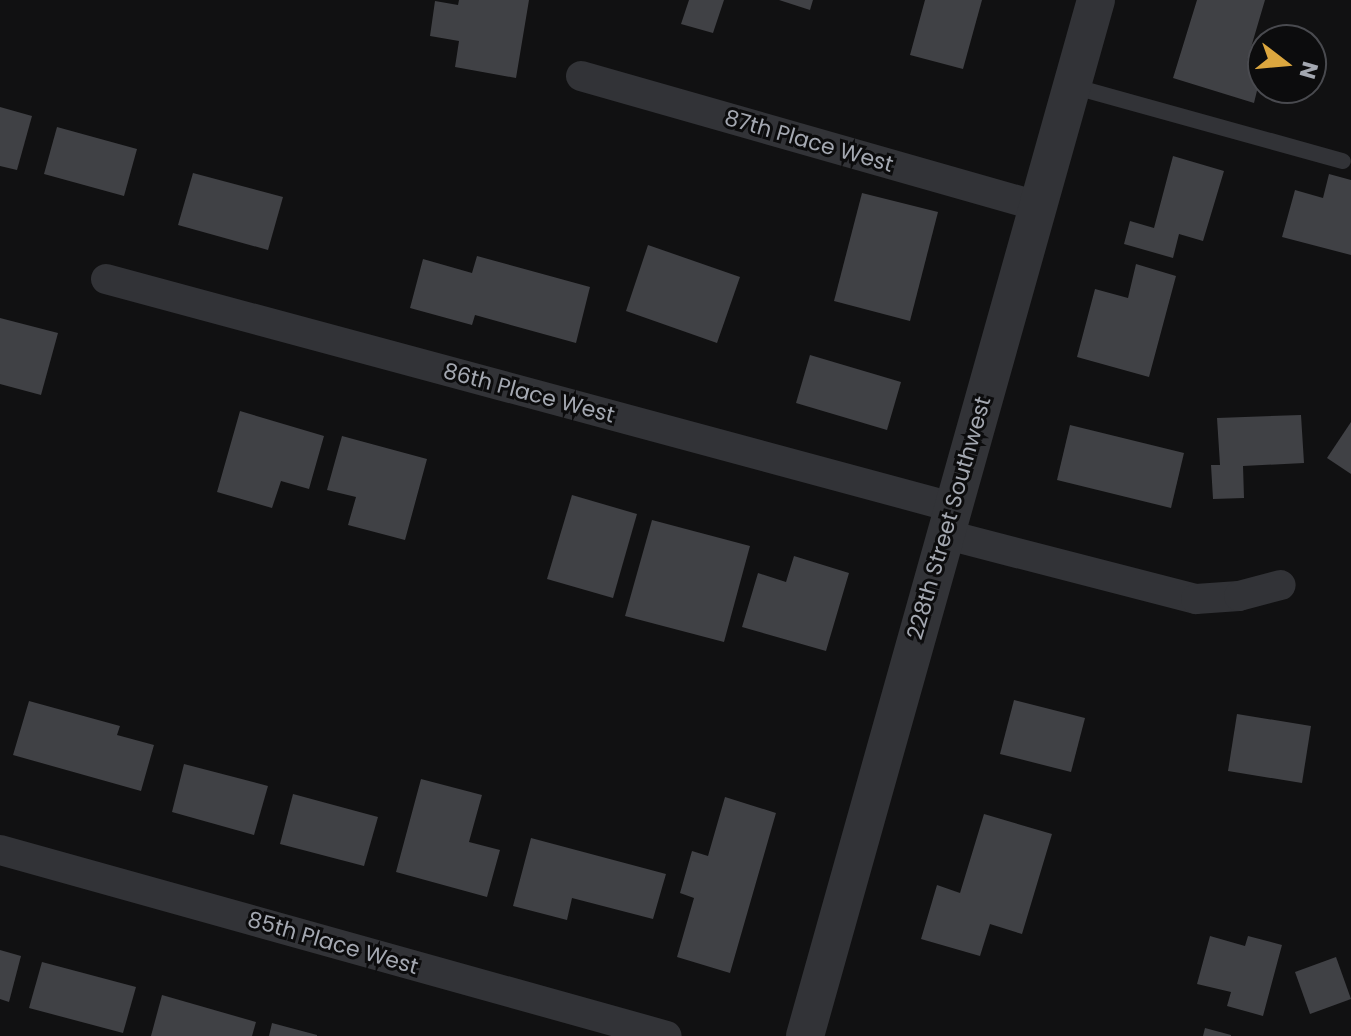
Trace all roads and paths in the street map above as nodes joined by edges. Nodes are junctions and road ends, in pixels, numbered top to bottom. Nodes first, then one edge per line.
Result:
1 (1096, 0) edge
2 (581, 76) dead end
3 (1072, 86) junction
4 (1343, 161) dead end
5 (1037, 206) junction
6 (106, 279) dead end
7 (948, 521) junction
8 (1281, 585) dead end
9 (0, 850) edge
10 (667, 1036) edge
11 (805, 1036) edge

1 - 3 street, 228th Street Southwest
2 - 5 street, 87th Place West
3 - 4 lane
3 - 5 street, 228th Street Southwest
5 - 7 street, 228th Street Southwest
6 - 7 street, 86th Place West
7 - 8 street, 86th Place West
7 - 11 street, 228th Street Southwest
9 - 10 street, 85th Place West

